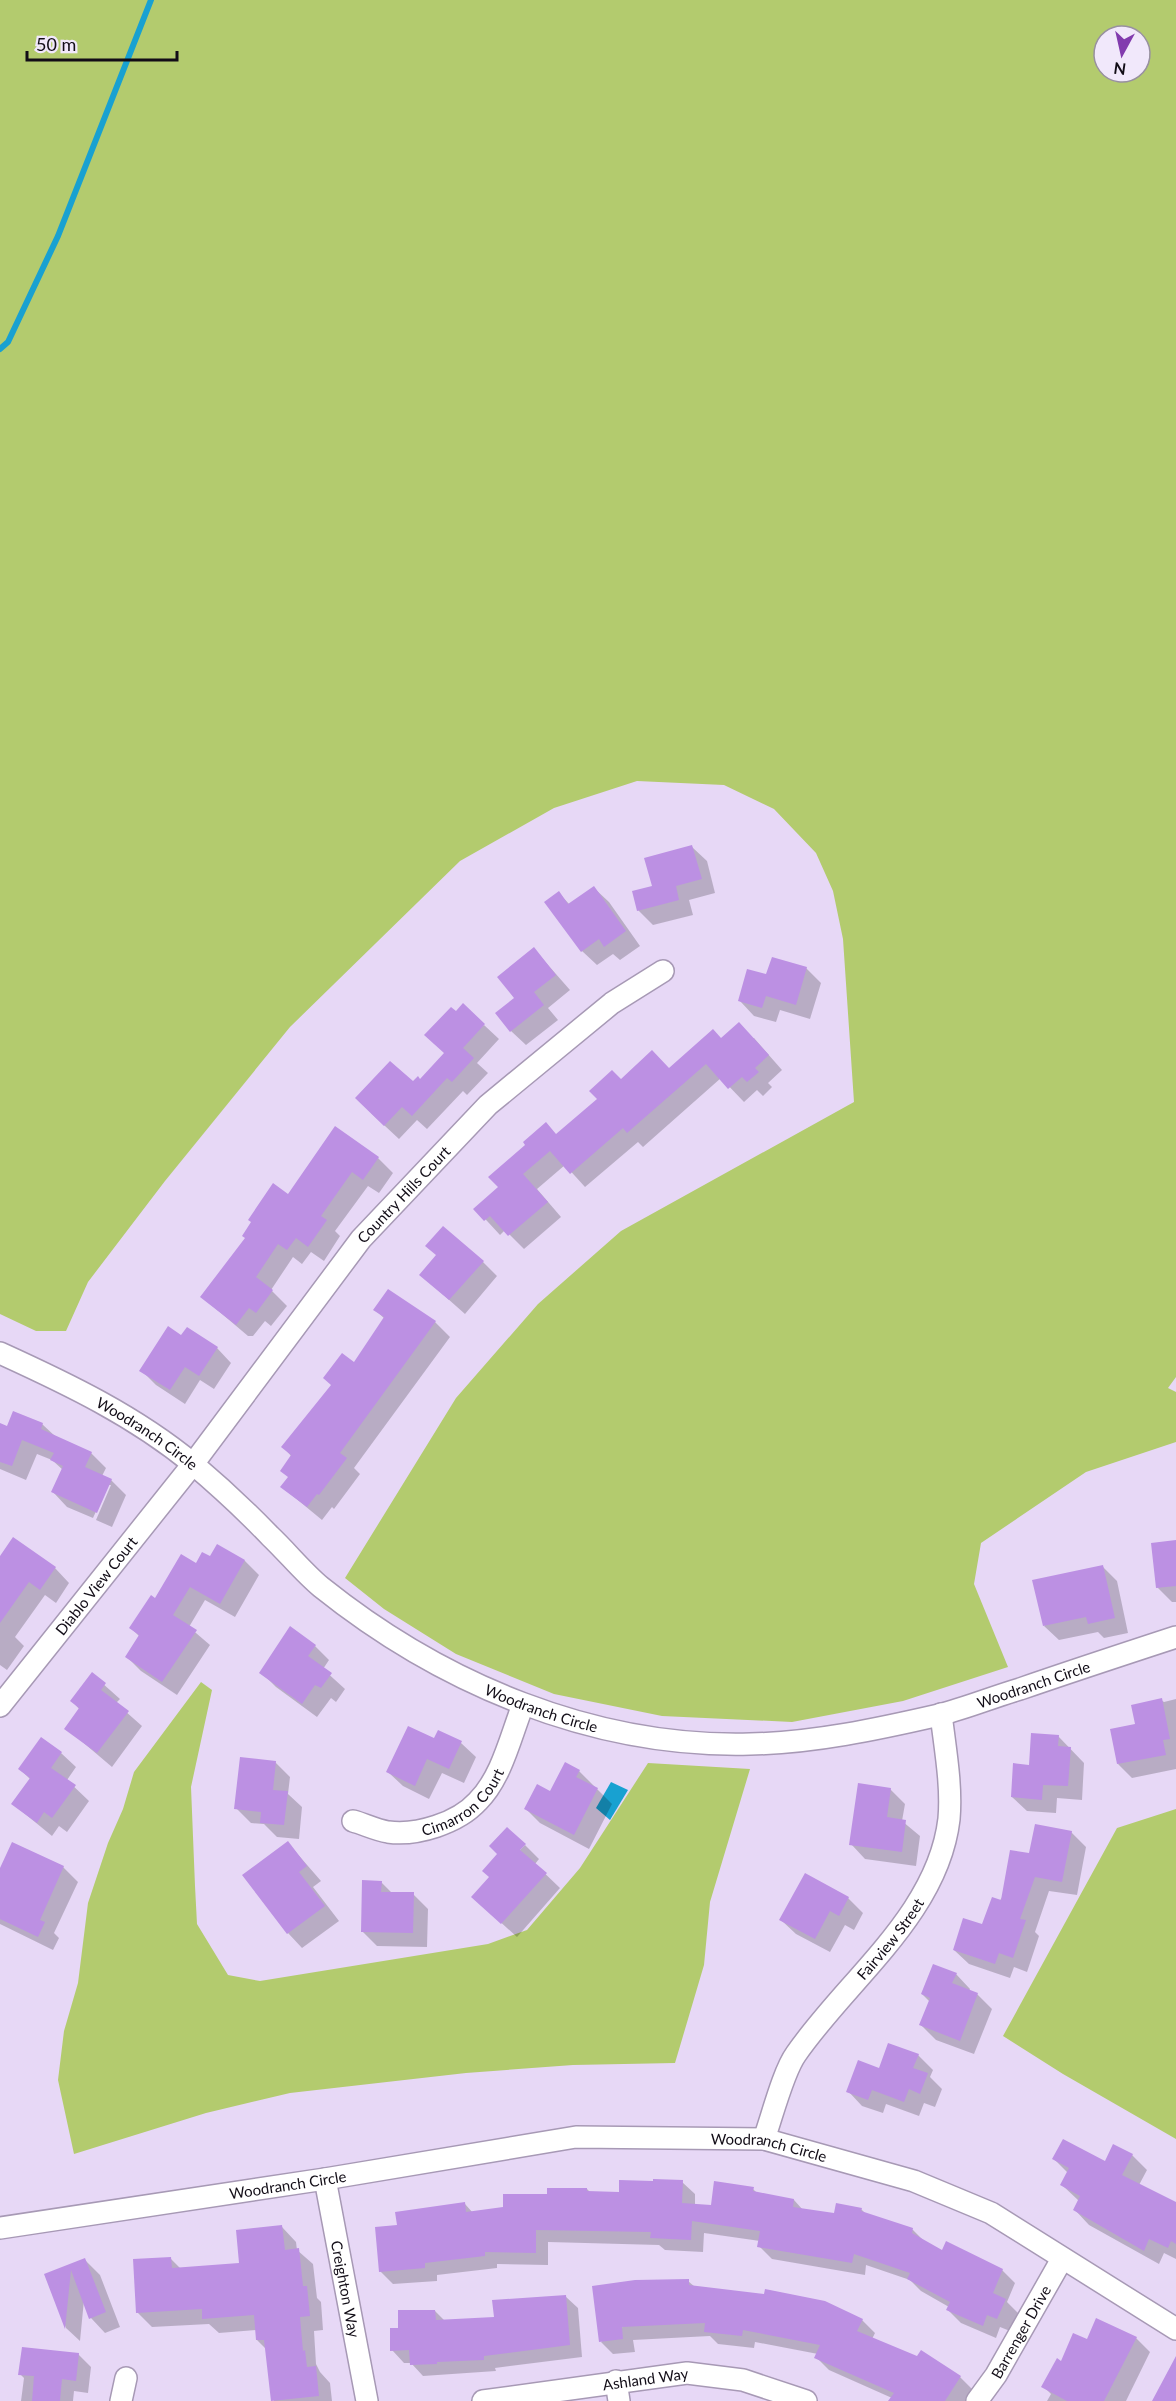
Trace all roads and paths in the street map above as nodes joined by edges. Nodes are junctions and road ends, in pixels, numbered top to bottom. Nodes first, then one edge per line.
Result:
1 (663, 971) dead end
2 (0, 1353) edge
3 (193, 1464) junction
4 (1176, 1637) edge
5 (524, 1705) junction
6 (0, 1706) edge
7 (941, 1714) junction
8 (353, 1821) dead end
9 (764, 2139) junction
10 (325, 2179) junction
11 (0, 2228) edge
12 (1062, 2259) junction
13 (1176, 2329) edge
14 (126, 2378) dead end
15 (617, 2391) edge
16 (122, 2401) edge
17 (367, 2401) edge
18 (483, 2401) edge
19 (806, 2401) edge
20 (977, 2401) edge

1 - 3 street, Country Hills Court
2 - 3 street, Woodranch Circle
3 - 5 street, Woodranch Circle
3 - 6 street, Diablo View Court
4 - 7 street, Woodranch Circle
5 - 7 street, Woodranch Circle
5 - 8 street, Cimarron Court
7 - 9 street, Fairview Street
9 - 10 street, Woodranch Circle
9 - 12 street, Woodranch Circle
10 - 11 street, Woodranch Circle
10 - 17 street, Creighton Way
12 - 13 street, Woodranch Circle
12 - 20 street, Barrenger Drive
14 - 16 street
15 - 18 street, Ashland Way
15 - 19 street, Ashland Way

